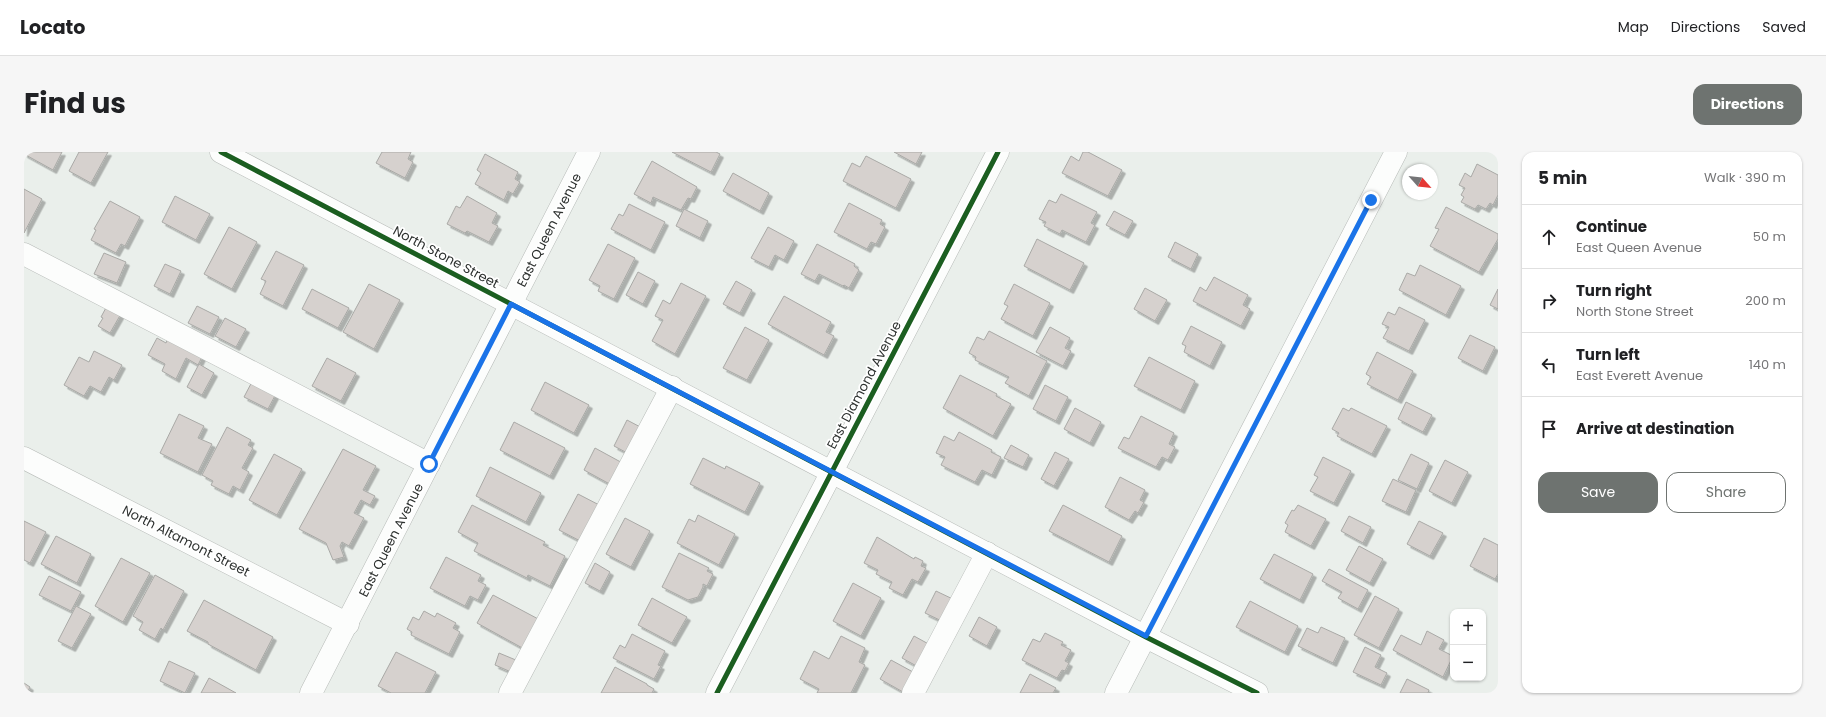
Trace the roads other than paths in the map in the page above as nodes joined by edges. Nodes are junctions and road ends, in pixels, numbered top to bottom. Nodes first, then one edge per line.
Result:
1 (221, 152) edge
2 (589, 152) edge
3 (998, 152) edge
4 (1396, 152) edge
5 (24, 254) edge
6 (511, 304) junction
7 (672, 387) junction
8 (24, 458) edge
9 (429, 464) junction
10 (831, 470) junction
11 (987, 552) junction
12 (348, 624) junction
13 (1146, 636) junction
14 (311, 693) edge
15 (510, 693) edge
16 (716, 693) edge
17 (913, 693) edge
18 (1116, 693) edge
19 (1257, 693) edge

1 - 6 street, North Stone Street
2 - 6 street, East Queen Avenue
3 - 10 street, East Diamond Avenue
4 - 13 street
5 - 9 street
6 - 7 street, North Stone Street
6 - 9 street, East Queen Avenue
7 - 10 street, North Stone Street
7 - 15 street
8 - 12 street, North Altamont Street
9 - 12 street, East Queen Avenue
10 - 11 street, North Stone Street
10 - 16 street, East Diamond Avenue
11 - 13 street, North Stone Street
11 - 17 street
12 - 14 street, East Queen Avenue
13 - 18 street
13 - 19 street, North Stone Street

